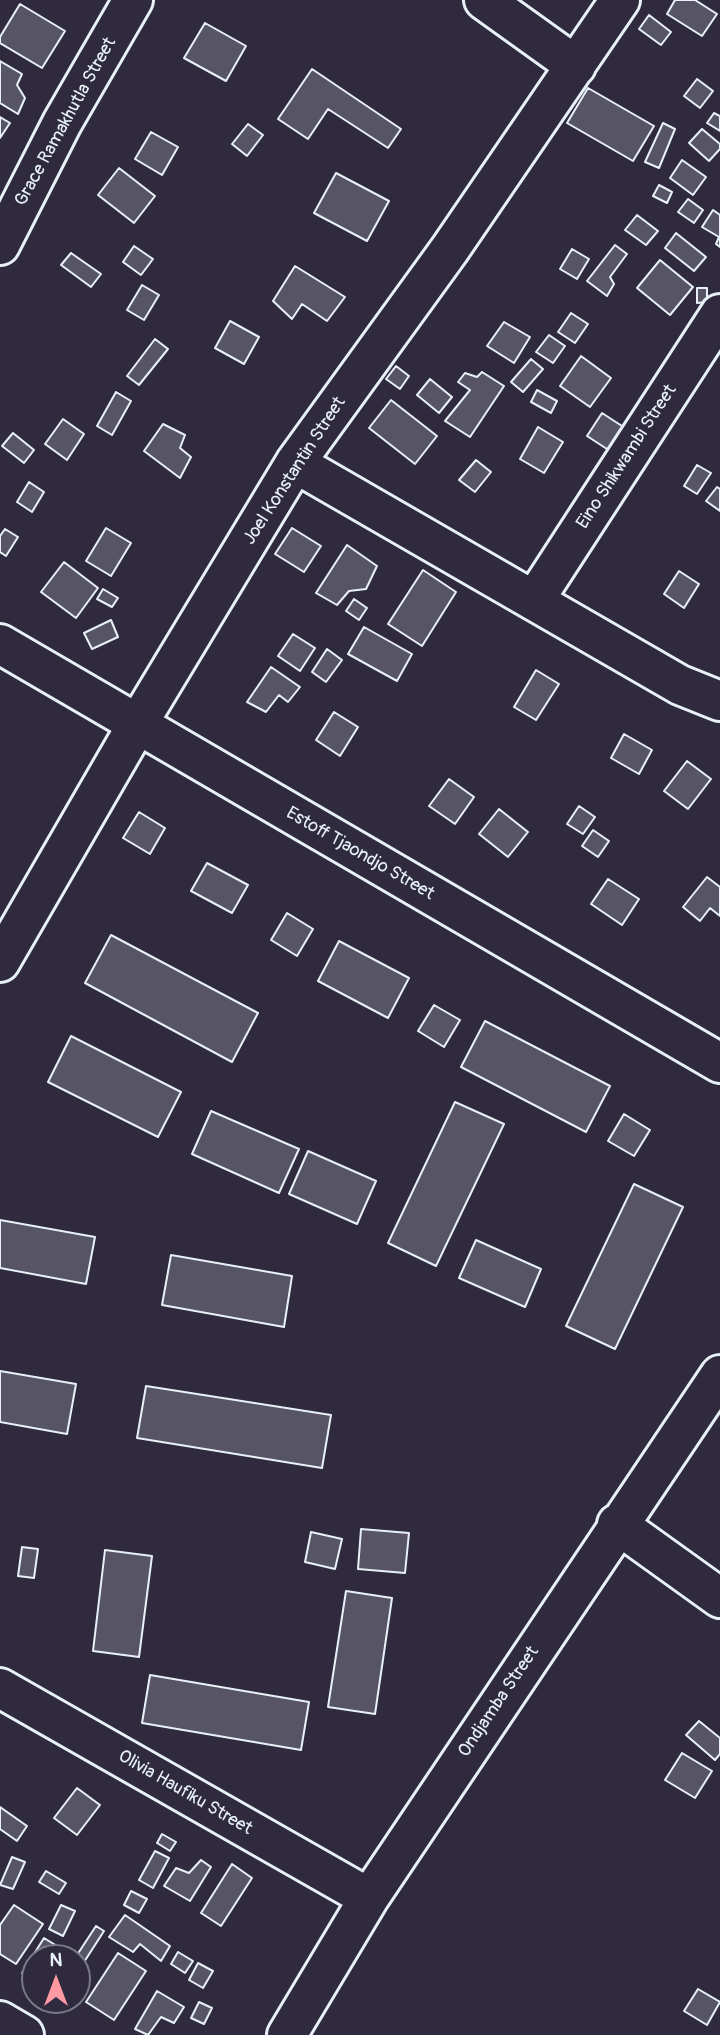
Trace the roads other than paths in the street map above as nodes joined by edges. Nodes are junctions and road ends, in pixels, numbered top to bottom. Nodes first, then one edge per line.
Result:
1 (133, 0) edge
2 (484, 0) edge
3 (620, 0) edge
4 (576, 66) junction
5 (0, 244) edge
6 (720, 314) edge
7 (295, 463) junction
8 (534, 599) junction
9 (0, 644) edge
10 (720, 701) edge
11 (137, 725) junction
12 (0, 962) edge
13 (720, 1063) edge
14 (720, 1375) edge
15 (617, 1524) junction
16 (720, 1598) edge
17 (0, 1688) edge
18 (369, 1898) junction
19 (0, 2021) edge
20 (24, 2035) edge
21 (287, 2035) edge

1 - 5 street, Grace Ramakhutla Street
2 - 4 street
3 - 4 street, Joel Konstantin Street
4 - 7 street, Joel Konstantin Street
6 - 8 street, Eino Shikwambi Street
7 - 8 street
7 - 11 street, Joel Konstantin Street
8 - 10 street
9 - 11 street, Estoff Tjaondjo Street
11 - 12 street, Joel Konstantin Street
11 - 13 street, Estoff Tjaondjo Street
14 - 15 street, Ondjamba Street
15 - 16 street
15 - 18 street, Ondjamba Street
17 - 18 street, Olivia Haufiku Street
18 - 21 street, Ondjamba Street
19 - 20 street

